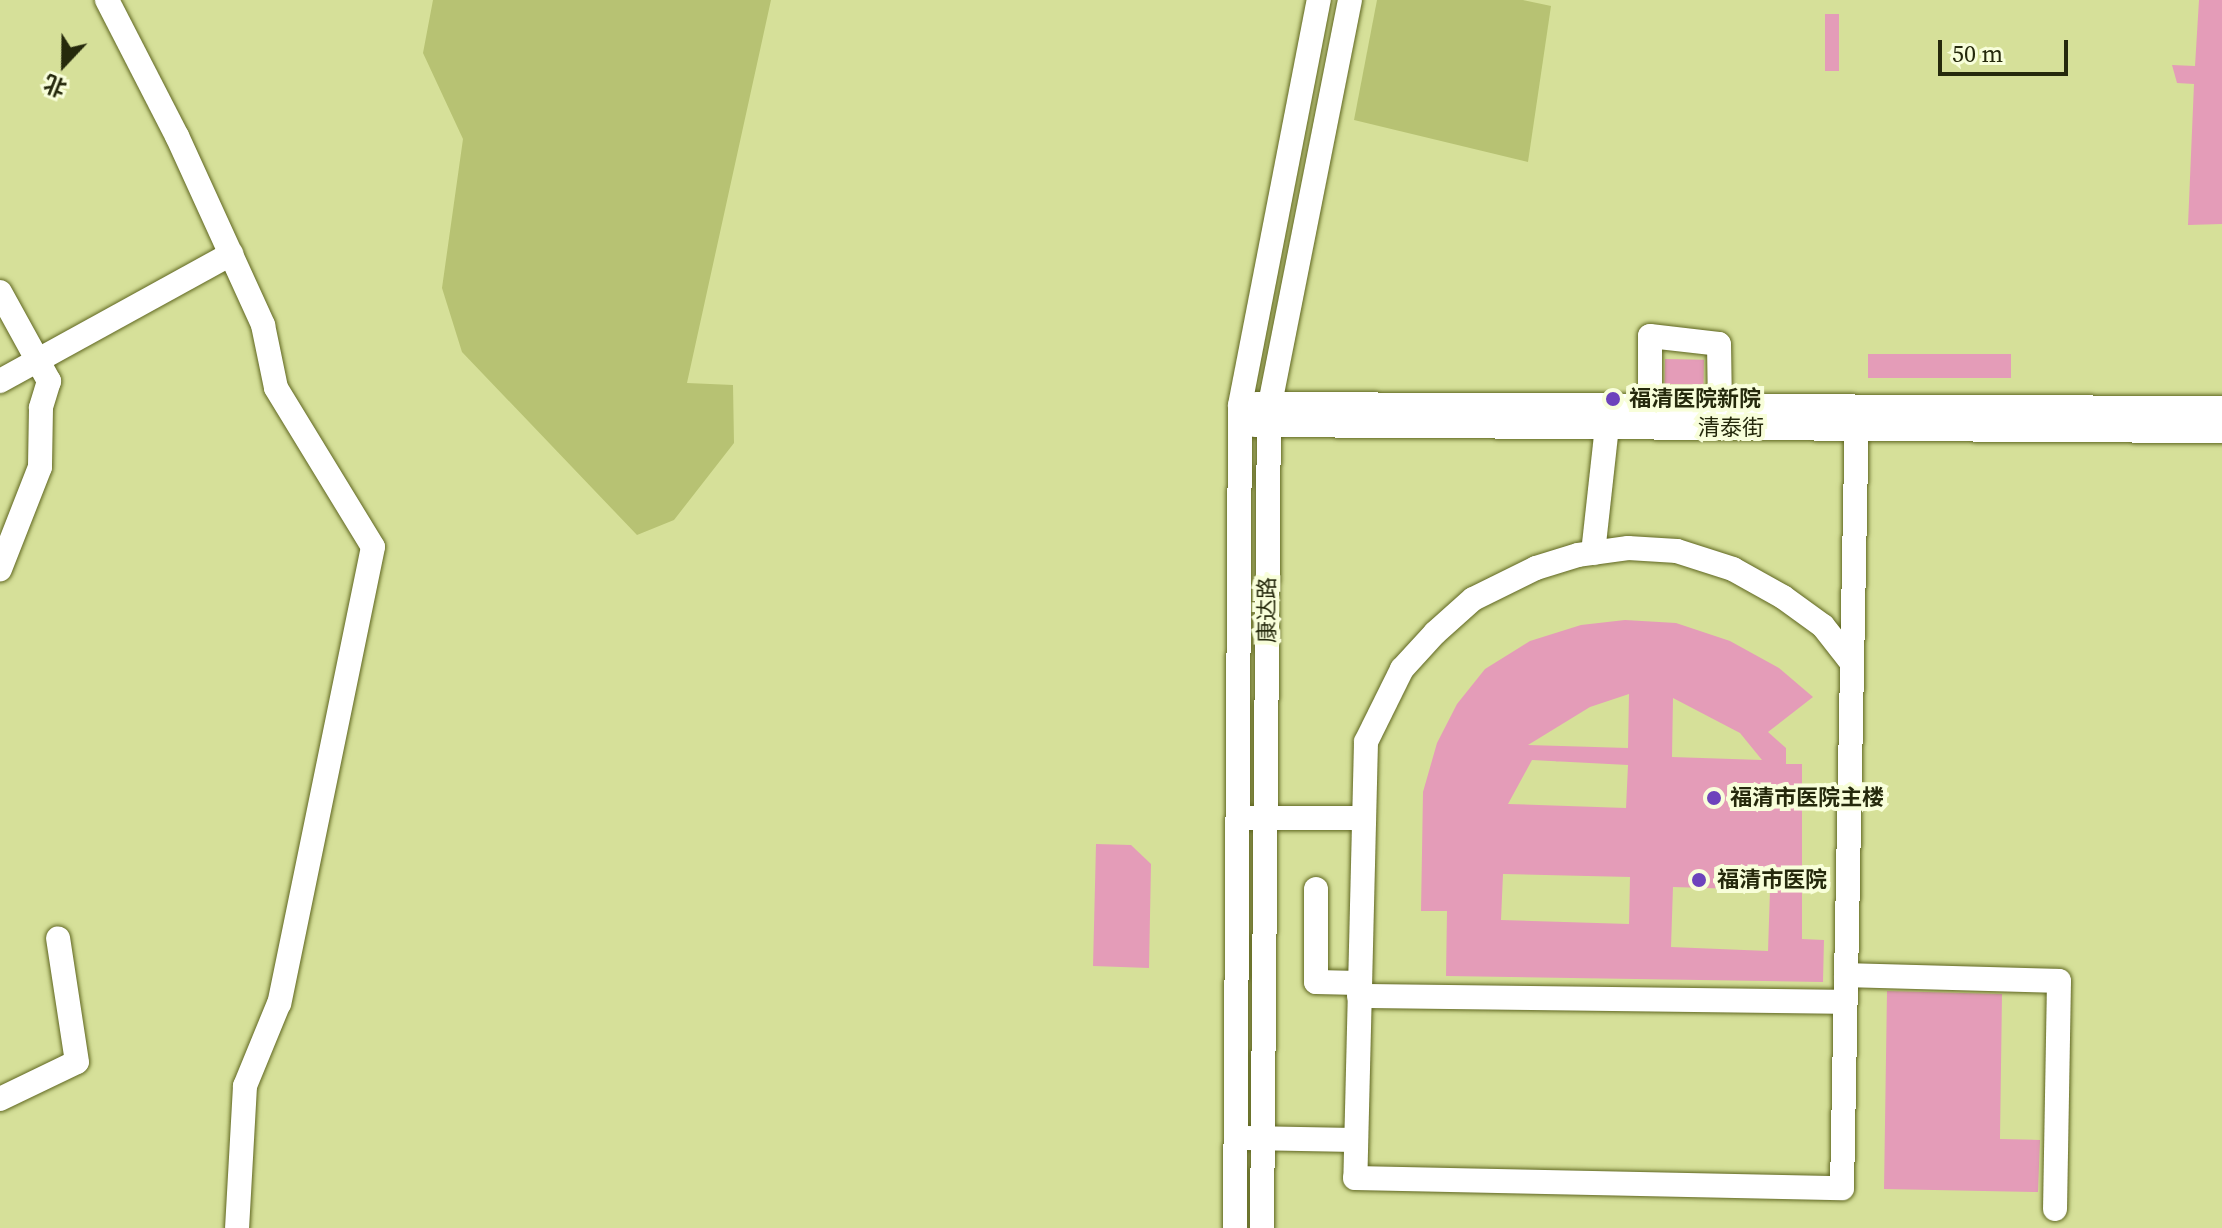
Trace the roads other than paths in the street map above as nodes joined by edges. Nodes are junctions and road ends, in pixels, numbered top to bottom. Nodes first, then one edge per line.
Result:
1 (107, 0) edge
2 (1319, 0) edge
3 (1350, 0) edge
4 (231, 254) junction
5 (0, 292) edge
6 (39, 362) junction
7 (0, 381) edge
8 (1650, 406) junction
9 (1720, 406) junction
10 (2222, 408) edge
11 (1269, 414) junction
12 (1240, 415) junction
13 (1857, 418) junction
14 (1607, 427) junction
15 (2222, 431) edge
16 (1593, 553) junction
17 (0, 569) edge
18 (1852, 663) junction
19 (1265, 817) junction
20 (1238, 818) junction
21 (1362, 818) junction
22 (1316, 889) dead end
23 (58, 938) dead end
24 (1846, 975) junction
25 (1359, 989) junction
26 (1845, 1002) junction
27 (0, 1099) edge
28 (1262, 1138) junction
29 (1236, 1139) junction
30 (1356, 1140) junction
31 (2055, 1209) dead end
32 (237, 1228) edge
33 (1235, 1228) edge
34 (1262, 1228) edge

1 - 4 street
2 - 12 street, 康达路
3 - 11 street, 康达路
4 - 6 street
4 - 32 street
5 - 6 street
6 - 7 street
6 - 17 street
8 - 9 street, 清泰街
8 - 9 street
8 - 11 street, 清泰街
9 - 13 street, 清泰街
10 - 13 street, 清泰街
11 - 12 street, 清泰街
11 - 14 street, 清泰街
11 - 19 street, 康达路
12 - 20 street, 康达路
13 - 14 street, 清泰街
13 - 15 street, 清泰街
13 - 18 street
14 - 16 street
16 - 18 street
16 - 21 street
18 - 24 street
19 - 20 street
19 - 21 street
19 - 28 street, 康达路
20 - 29 street, 康达路
21 - 25 street
22 - 25 street
23 - 27 street
24 - 26 street
24 - 31 street
25 - 26 street
25 - 30 street
26 - 30 street
28 - 29 street
28 - 30 street
28 - 34 street, 康达路
29 - 33 street, 康达路

